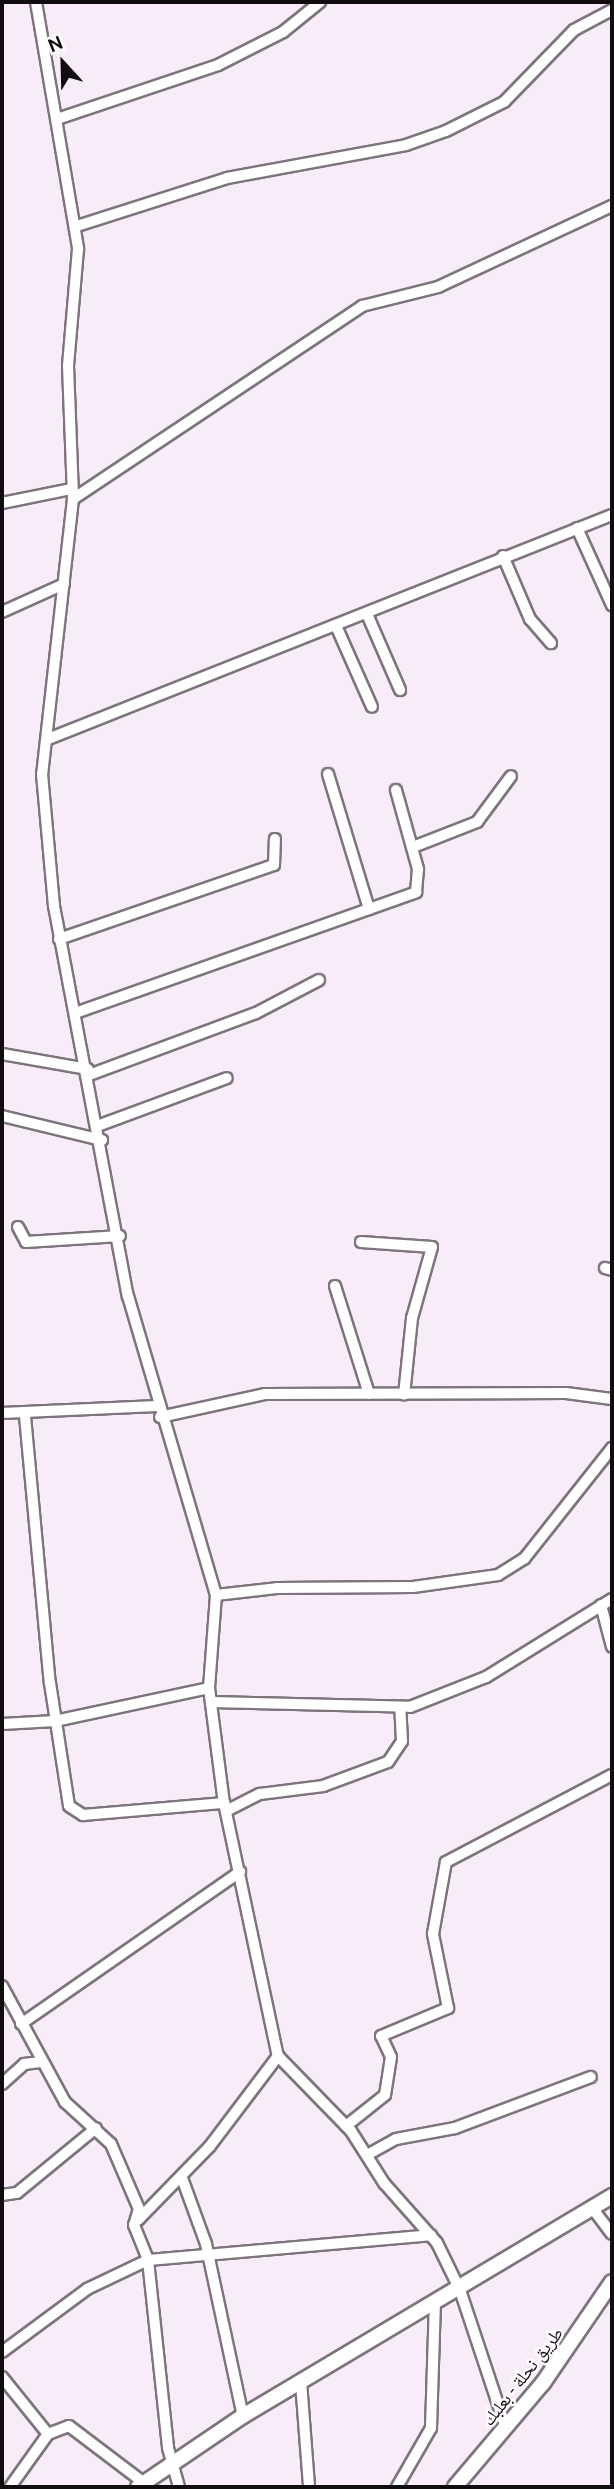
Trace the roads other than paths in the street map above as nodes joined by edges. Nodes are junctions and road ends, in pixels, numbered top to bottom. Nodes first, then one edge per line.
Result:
1 (36, 2) edge
2 (320, 2) edge
3 (612, 10) edge
4 (57, 119) junction
5 (612, 206) edge
6 (77, 226) junction
7 (72, 494) junction
8 (2, 503) edge
9 (612, 515) edge
10 (577, 528) junction
11 (503, 556) junction
12 (64, 584) junction
13 (612, 605) edge
14 (2, 612) edge
15 (368, 614) junction
16 (337, 628) junction
17 (551, 643) dead end
18 (400, 690) dead end
19 (372, 707) dead end
20 (48, 739) junction
21 (328, 774) dead end
22 (511, 776) dead end
23 (396, 790) dead end
24 (275, 839) dead end
25 (413, 847) junction
26 (369, 909) junction
27 (59, 939) junction
28 (319, 980) dead end
29 (78, 1013) junction
30 (2, 1054) edge
31 (88, 1072) junction
32 (227, 1078) dead end
33 (2, 1116) edge
34 (100, 1125) junction
35 (102, 1140) junction
36 (18, 1227) dead end
37 (120, 1236) junction
38 (361, 1242) dead end
39 (335, 1286) dead end
40 (369, 1394) junction
41 (404, 1395) junction
42 (612, 1399) edge
43 (157, 1406) junction
44 (2, 1413) edge
45 (25, 1416) junction
46 (160, 1418) junction
47 (612, 1448) edge
48 (216, 1595) junction
49 (612, 1600) edge
50 (601, 1605) junction
51 (612, 1647) edge
52 (209, 1688) junction
53 (211, 1702) junction
54 (400, 1708) junction
55 (55, 1721) junction
56 (2, 1724) edge
57 (612, 1775) edge
58 (225, 1807) junction
59 (240, 1872) junction
60 (2, 1986) edge
61 (21, 2024) junction
62 (278, 2056) junction
63 (41, 2062) junction
64 (591, 2077) dead end
65 (2, 2084) edge
66 (346, 2126) junction
67 (96, 2128) junction
68 (368, 2155) junction
69 (182, 2178) junction
70 (2, 2195) edge
71 (612, 2196) edge
72 (593, 2208) junction
73 (134, 2225) junction
74 (612, 2234) edge
75 (431, 2235) junction
76 (209, 2254) junction
77 (148, 2260) junction
78 (612, 2282) edge
79 (460, 2290) junction
80 (435, 2303) junction
81 (2, 2352) edge
82 (2, 2377) edge
83 (301, 2382) junction
84 (243, 2416) junction
85 (506, 2428) junction
86 (48, 2434) junction
87 (172, 2467) junction
88 (141, 2485) edge
89 (460, 2485) edge
90 (10, 2487) edge
91 (179, 2487) edge
92 (309, 2487) edge
93 (397, 2487) edge

1 - 4 street
2 - 4 street
3 - 6 street
4 - 6 street
5 - 7 street
6 - 7 street
7 - 8 street
7 - 12 street
9 - 10 street
10 - 11 street
10 - 13 street
11 - 15 street
11 - 17 street
12 - 14 street
12 - 20 street
15 - 16 street
15 - 18 street
16 - 19 street
16 - 20 street
20 - 27 street
21 - 26 street
22 - 25 street
23 - 25 street
24 - 27 street
25 - 26 street
26 - 29 street
27 - 29 street
28 - 31 street
29 - 31 street
30 - 31 street
31 - 34 street
32 - 34 street
33 - 35 street
34 - 35 street
35 - 37 street
36 - 37 street
37 - 43 street
38 - 41 street
39 - 40 street
40 - 41 street
40 - 46 street
41 - 42 street
43 - 45 street
43 - 46 street
44 - 45 street
45 - 55 street
46 - 48 street
47 - 48 street
48 - 52 street
49 - 50 street
50 - 51 street
50 - 54 street
52 - 53 street
52 - 55 street
53 - 54 street
53 - 58 street
54 - 58 street
55 - 56 street
55 - 58 street
57 - 66 street
58 - 59 street
59 - 61 street
59 - 62 street
60 - 61 street
61 - 63 street
62 - 66 street
62 - 69 street
63 - 65 street
63 - 67 street
64 - 68 street
66 - 68 street
67 - 70 street
67 - 73 street
68 - 75 street
69 - 73 street
69 - 76 street
71 - 72 street
72 - 74 street
72 - 79 street
73 - 77 street
75 - 76 street
75 - 79 street
76 - 77 street
76 - 84 street
77 - 81 street
77 - 87 street
78 - 85 street, طريق نحلة - بعلبك
79 - 80 street
79 - 85 street
80 - 83 street
80 - 93 street
82 - 86 street
83 - 84 street
83 - 92 street
84 - 87 street
85 - 89 street, طريق نحلة - بعلبك
86 - 88 street
86 - 90 street
87 - 88 street
87 - 91 street

